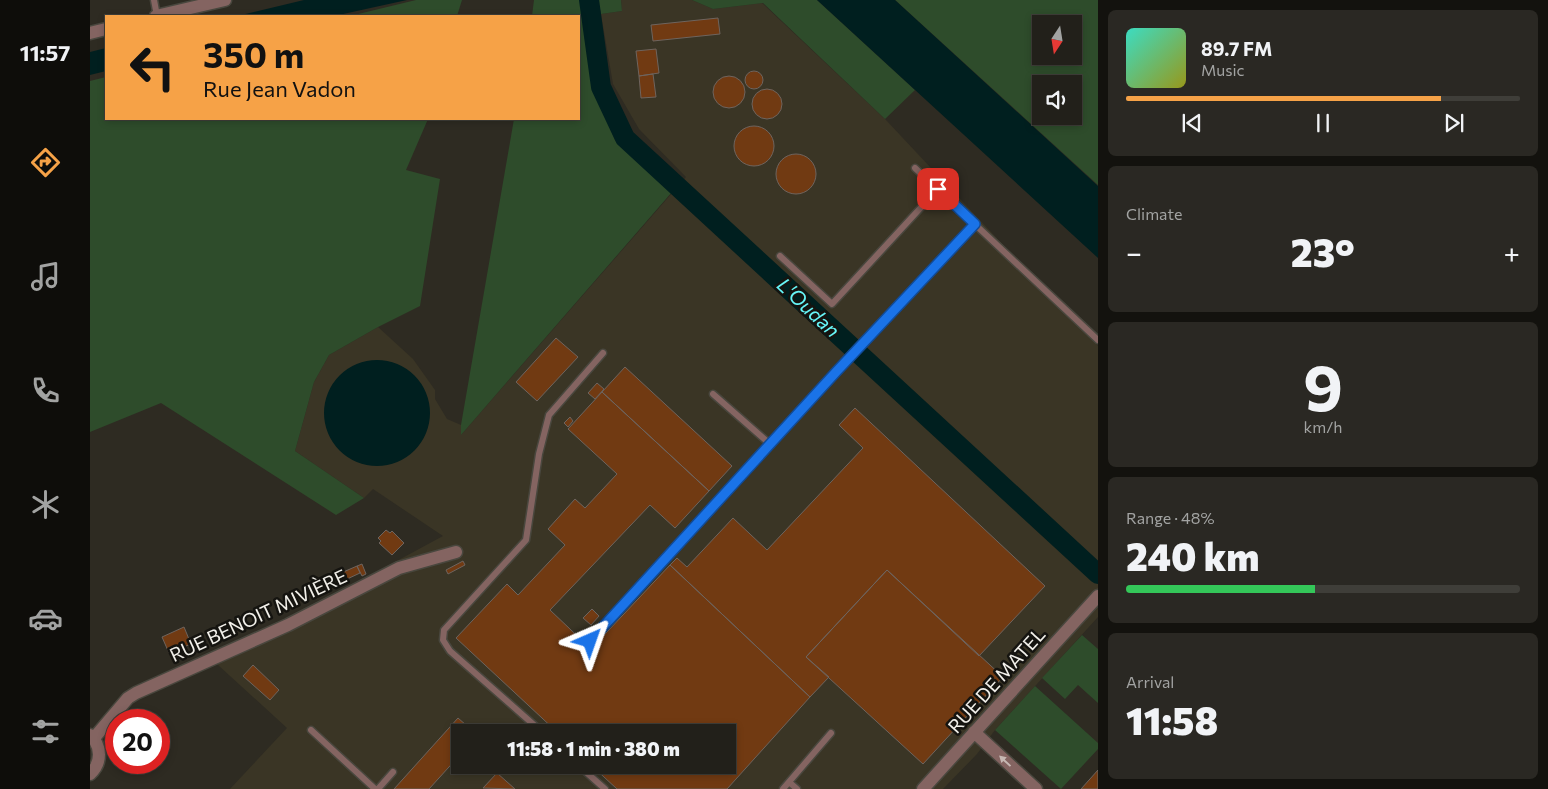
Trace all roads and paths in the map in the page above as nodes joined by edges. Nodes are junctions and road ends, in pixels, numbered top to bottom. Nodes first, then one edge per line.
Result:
1 (154, 0) edge
2 (226, 0) edge
3 (157, 15) edge
4 (161, 15) edge
5 (105, 29) edge
6 (90, 33) edge
7 (915, 168) dead end
8 (938, 189) junction
9 (975, 224) junction
10 (780, 256) dead end
11 (1098, 340) edge
12 (603, 353) dead end
13 (713, 394) dead end
14 (770, 444) junction
15 (456, 552) dead end
16 (1098, 596) edge
17 (590, 641) dead end
18 (533, 724) edge
19 (311, 730) dead end
20 (831, 732) dead end
21 (974, 732) junction
22 (92, 737) edge
23 (393, 772) dead end
24 (90, 774) edge
25 (588, 774) edge
26 (789, 782) junction
27 (377, 789) edge
28 (605, 789) edge
29 (783, 789) edge
30 (797, 789) edge
31 (922, 789) edge
32 (1036, 789) edge

1 - 3 lane
2 - 4 street
5 - 6 street
7 - 8 lane
8 - 9 lane
8 - 10 lane
9 - 11 lane
9 - 14 lane
12 - 18 lane
13 - 14 lane
14 - 17 lane
15 - 22 street, RUE BENOIT MIVIÈRE
16 - 21 street, RUE DE MATEL
19 - 27 lane
20 - 26 lane
21 - 31 street, RUE DE MATEL
32 -> 21 street
22 - 24 street
23 - 27 lane
25 - 28 lane
26 - 29 lane
26 - 30 lane

